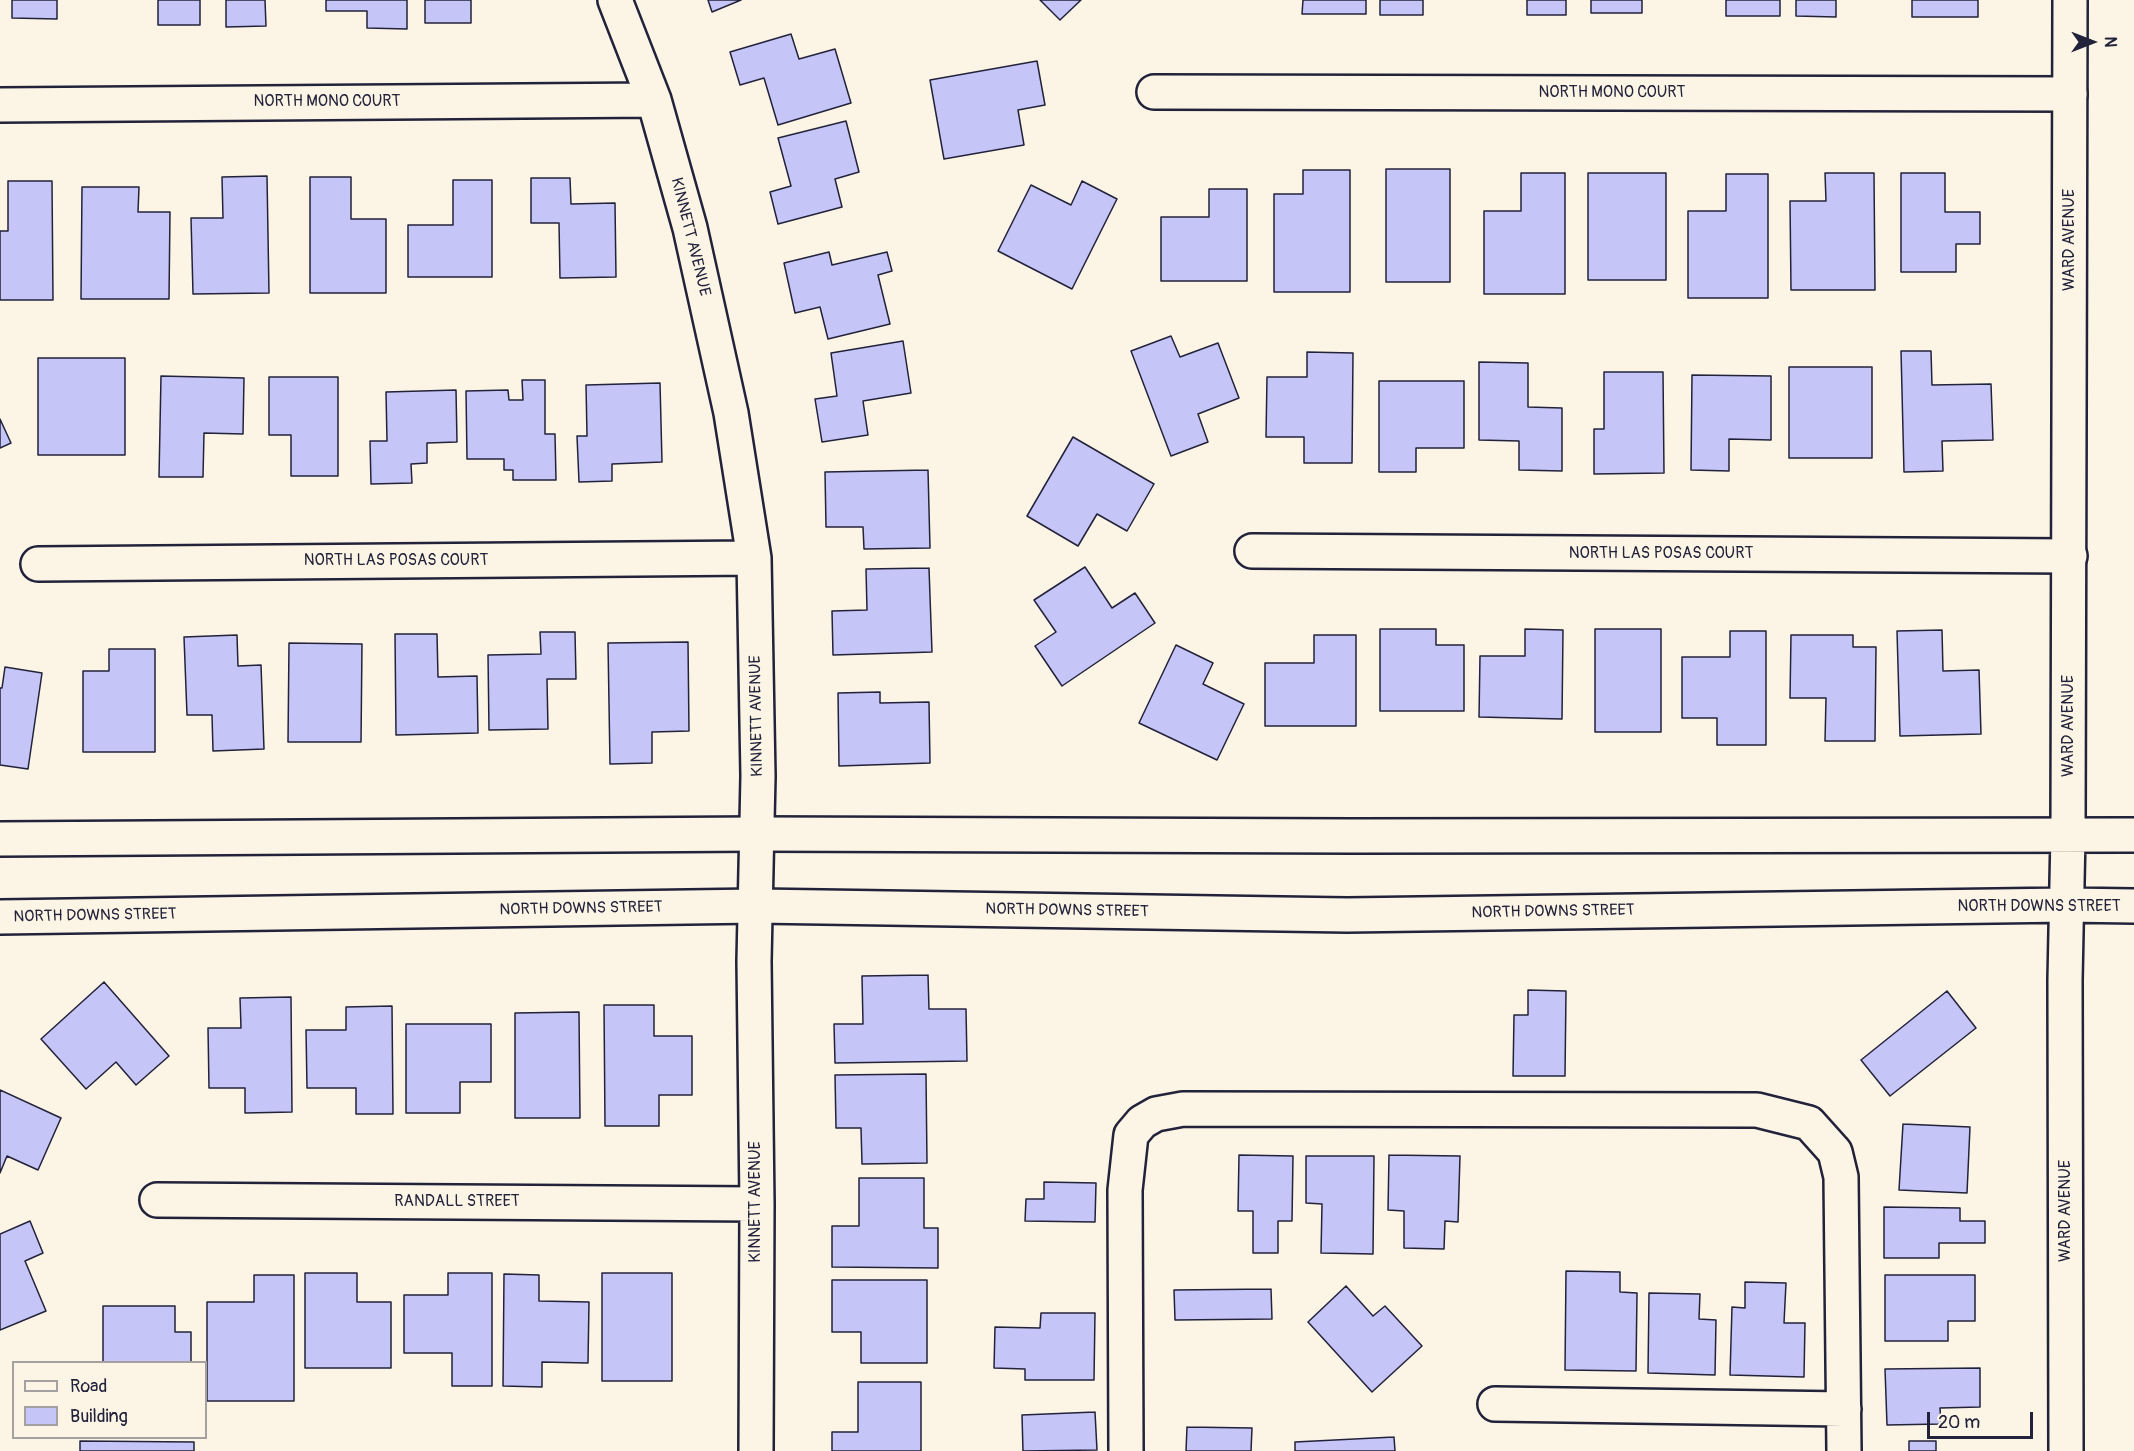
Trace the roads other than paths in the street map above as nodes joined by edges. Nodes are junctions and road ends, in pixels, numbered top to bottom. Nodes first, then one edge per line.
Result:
1 (615, 0) edge
2 (2070, 0) edge
3 (1154, 92) dead end
4 (2070, 94) junction
5 (654, 99) junction
6 (0, 105) edge
7 (1252, 551) dead end
8 (2070, 556) junction
9 (754, 558) junction
10 (38, 564) dead end
11 (758, 834) junction
12 (2068, 834) junction
13 (2134, 835) edge
14 (0, 839) edge
15 (2067, 905) junction
16 (757, 906) junction
17 (2134, 906) edge
18 (0, 917) edge
19 (157, 1200) dead end
20 (757, 1204) junction
21 (1495, 1404) dead end
22 (1844, 1409) junction
23 (756, 1451) edge
24 (1126, 1451) edge
25 (1844, 1451) edge
26 (2066, 1451) edge

1 - 5 street, KINNETT AVENUE
2 - 4 street, WARD AVENUE
3 - 4 street, NORTH MONO COURT
4 - 8 street, WARD AVENUE
5 - 6 street, NORTH MONO COURT
5 - 9 street, KINNETT AVENUE
7 - 8 street, NORTH LAS POSAS COURT
8 - 12 street, WARD AVENUE
9 - 10 street, NORTH LAS POSAS COURT
9 - 11 street, KINNETT AVENUE
11 - 12 street
11 - 14 street
11 - 16 street, KINNETT AVENUE
12 - 13 street
12 - 15 street, WARD AVENUE
15 - 16 street, NORTH DOWNS STREET
15 - 17 street, NORTH DOWNS STREET
15 - 26 street, WARD AVENUE
16 - 18 street, NORTH DOWNS STREET
16 - 20 street, KINNETT AVENUE
19 - 20 street, RANDALL STREET
20 - 23 street, KINNETT AVENUE
21 - 22 street
22 - 24 street
22 - 25 street

